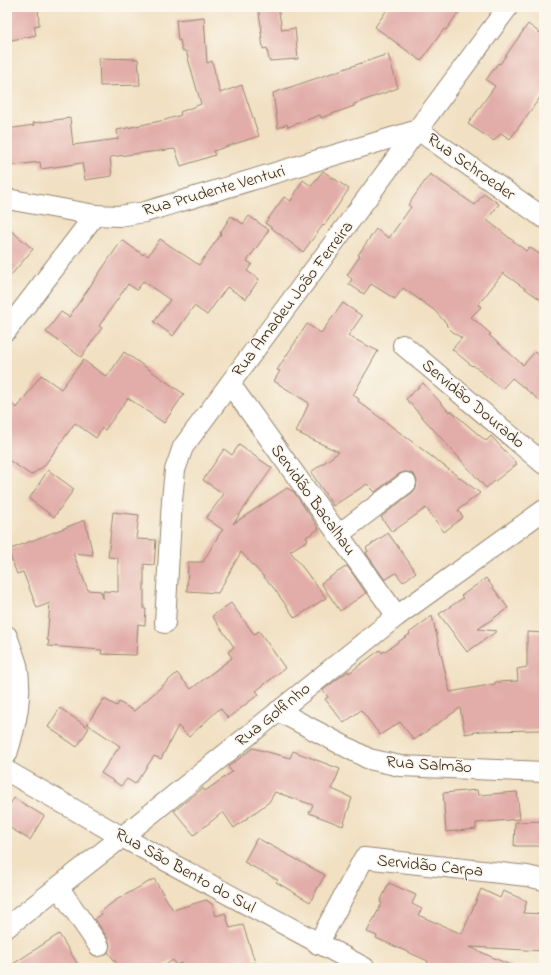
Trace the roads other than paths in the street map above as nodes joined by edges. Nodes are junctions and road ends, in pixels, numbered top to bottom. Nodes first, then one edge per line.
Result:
1 (508, 7) edge
2 (418, 130) junction
3 (7, 199) edge
4 (95, 215) junction
5 (544, 218) edge
6 (7, 330) edge
7 (403, 345) dead end
8 (230, 384) junction
9 (544, 464) edge
10 (406, 483) dead end
11 (544, 510) edge
12 (338, 534) junction
13 (397, 616) junction
14 (166, 623) dead end
15 (7, 636) edge
16 (278, 711) junction
17 (7, 754) edge
18 (7, 771) edge
19 (544, 772) edge
20 (122, 837) junction
21 (544, 880) edge
22 (59, 888) junction
23 (7, 927) edge
24 (318, 944) junction
25 (99, 946) dead end
26 (365, 968) edge

1 - 2 street, Rua Amadeu João Ferreira
2 - 4 street, Rua Prudente Venturi
2 - 5 street, Rua Schroeder
2 - 8 street, Rua Amadeu João Ferreira
3 - 4 street, Rua Prudente Venturi
4 - 6 street
7 - 9 street, Servidão Dourado
8 - 12 street, Servidão Bacalhau
8 - 14 street, Rua Amadeu João Ferreira
10 - 12 street
11 - 13 street, Rua Golfinho
12 - 13 street, Servidão Bacalhau
13 - 16 street, Rua Golfinho
15 - 17 street
16 - 19 street, Rua Salmão
16 - 20 street, Rua Golfinho
18 - 20 street, Rua São Bento do Sul
20 - 22 street, Rua Golfinho
20 - 24 street, Rua São Bento do Sul
21 - 24 street, Servidão Carpa
22 - 23 street, Rua Golfinho
22 - 25 street
24 - 26 street, Rua São Bento do Sul

